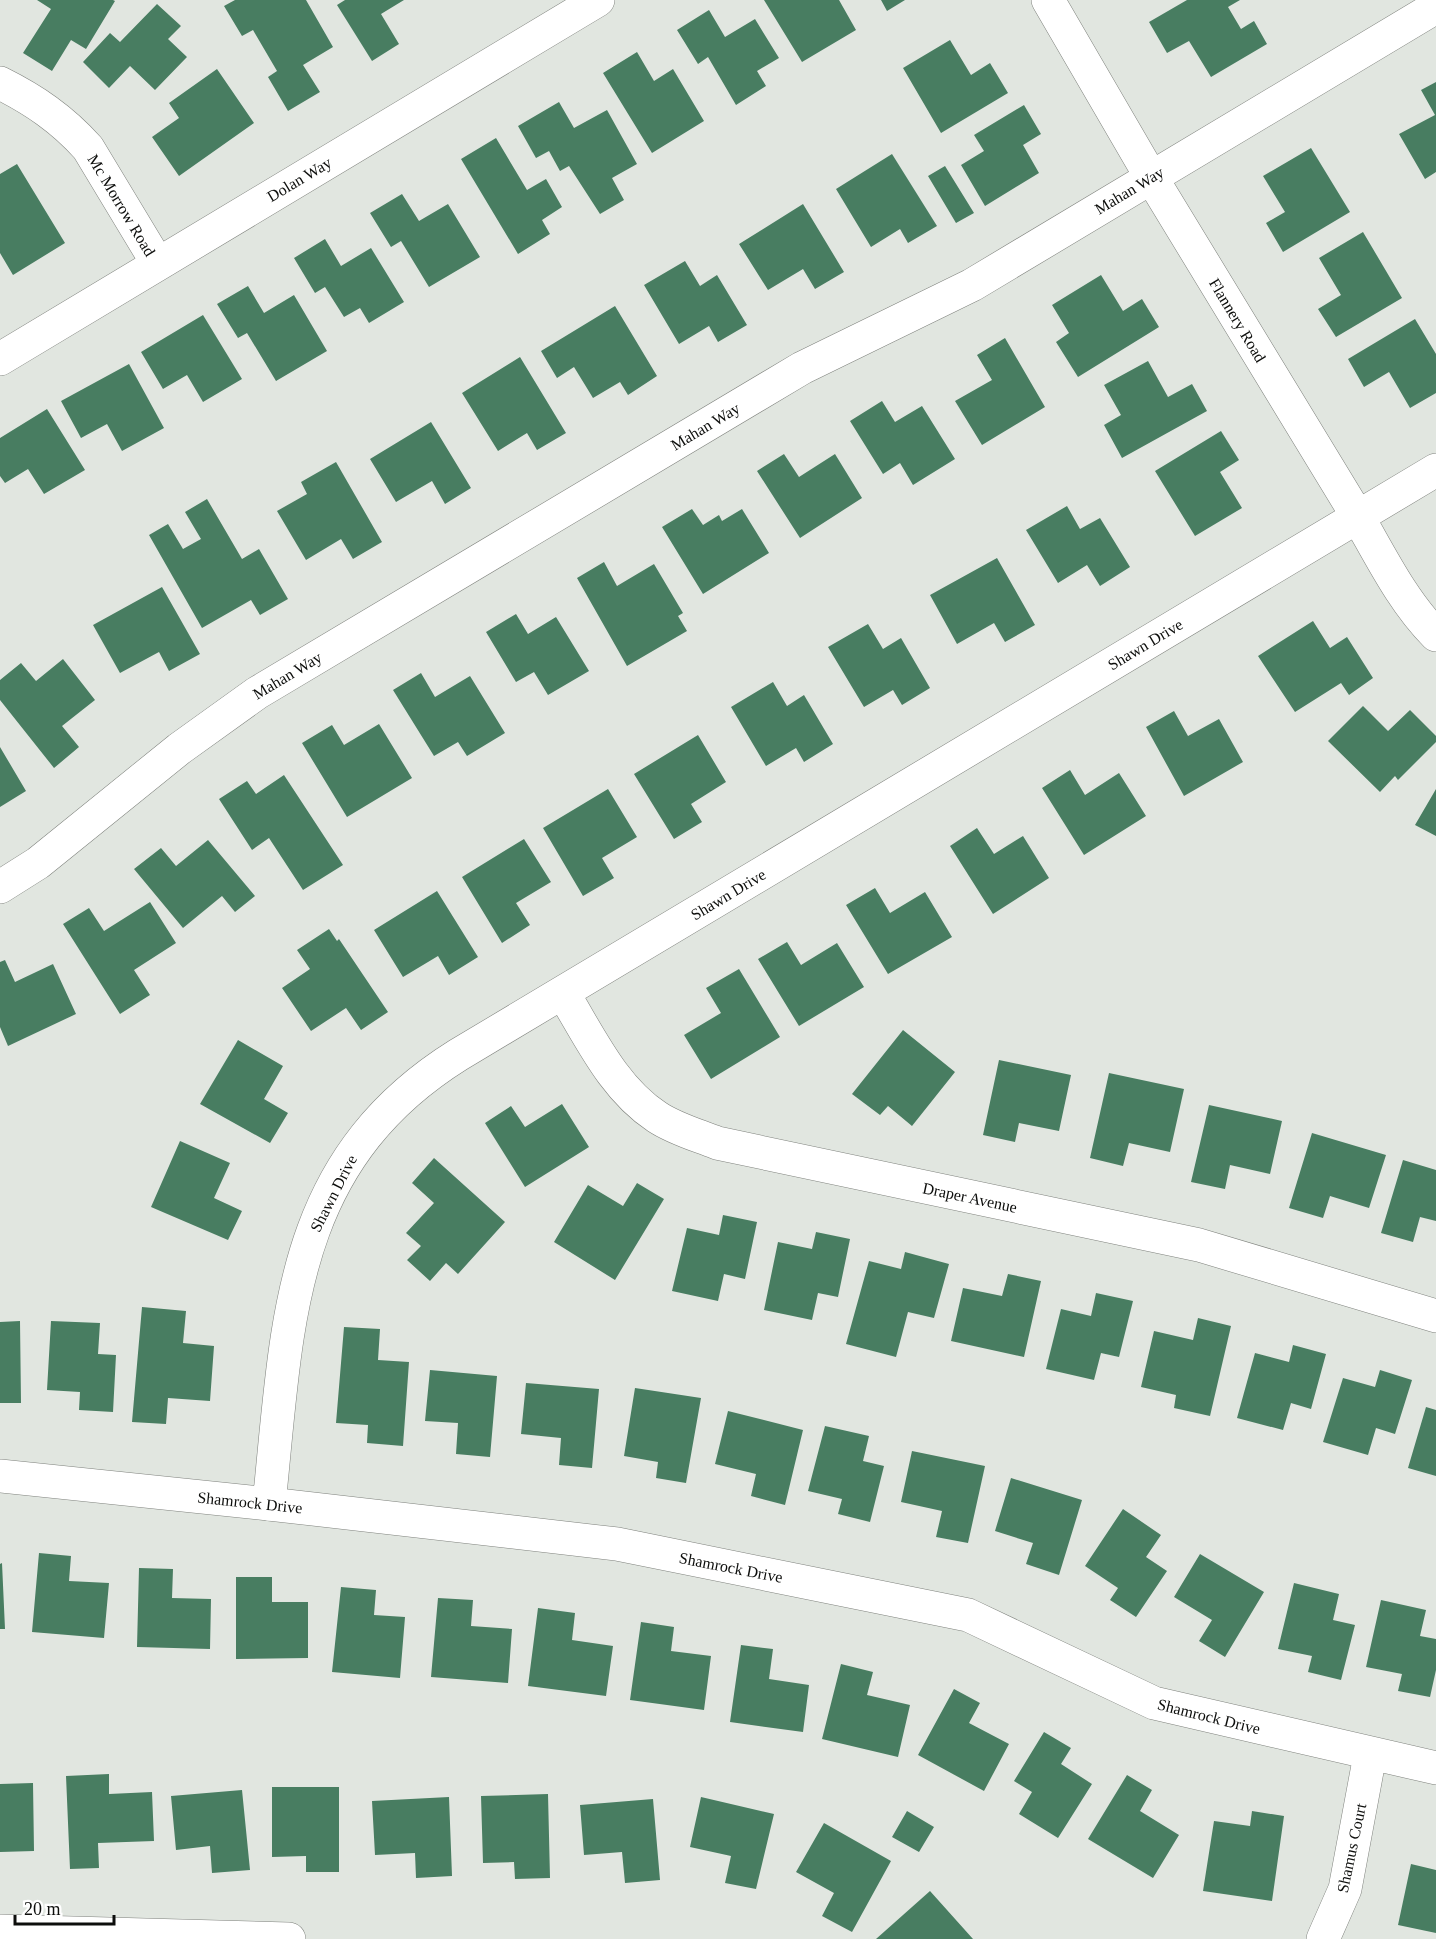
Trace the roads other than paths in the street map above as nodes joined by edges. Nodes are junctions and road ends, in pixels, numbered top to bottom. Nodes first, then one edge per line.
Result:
1 (1048, 0) edge
2 (590, 2) edge
3 (1436, 7) edge
4 (0, 84) edge
5 (1151, 177) junction
6 (158, 264) junction
7 (0, 359) edge
8 (1436, 470) edge
9 (1358, 517) junction
10 (1436, 635) edge
11 (0, 887) edge
12 (563, 993) junction
13 (1436, 1317) edge
14 (0, 1476) edge
15 (269, 1504) junction
16 (1370, 1755) junction
17 (1436, 1768) edge
18 (0, 1931) edge
19 (289, 1939) edge
20 (1323, 1939) edge

1 - 5 street, Flannery Road
2 - 6 street, Dolan Way
3 - 5 street, Mahan Way
4 - 6 street, Mc Morrow Road
5 - 9 street, Flannery Road
5 - 11 street, Mahan Way
6 - 7 street, Dolan Way
8 - 9 street, Shawn Drive
9 - 10 street, Flannery Road
9 - 12 street, Shawn Drive
12 - 13 street, Draper Avenue
12 - 15 street, Shawn Drive
14 - 15 street, Shamrock Drive
15 - 16 street, Shamrock Drive
16 - 17 street, Shamrock Drive
16 - 20 street, Shamus Court
18 - 19 street

